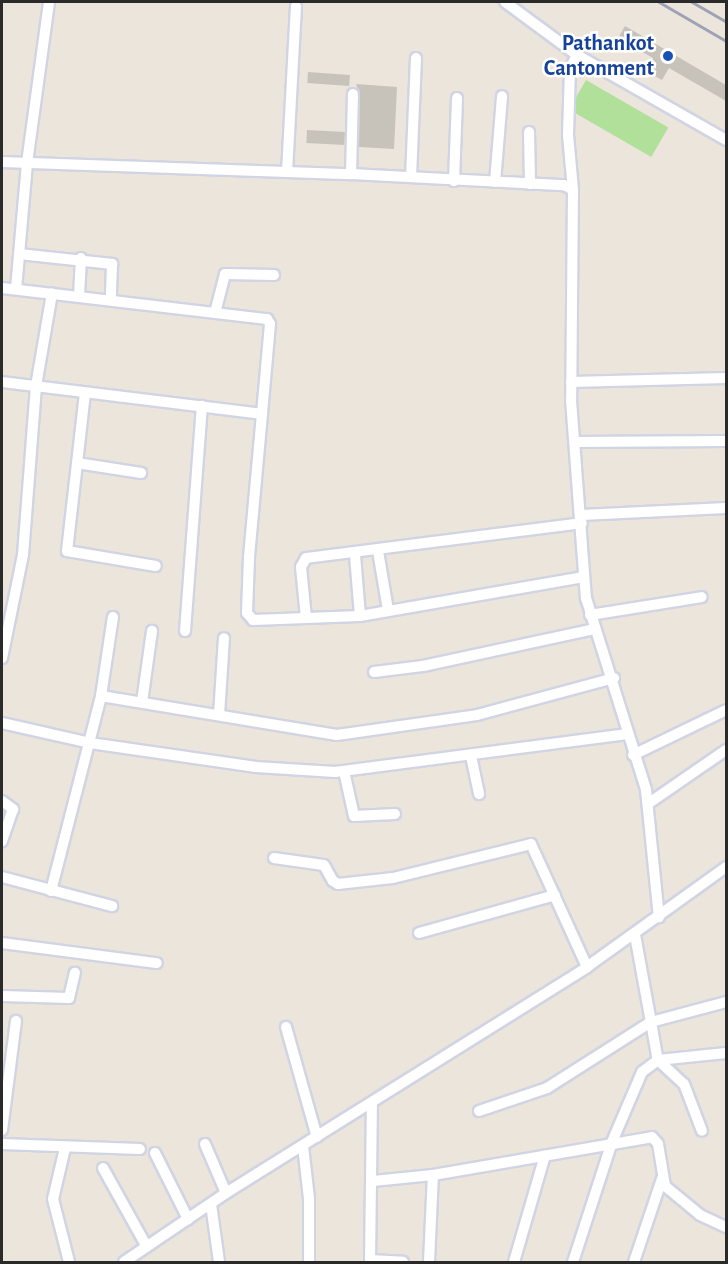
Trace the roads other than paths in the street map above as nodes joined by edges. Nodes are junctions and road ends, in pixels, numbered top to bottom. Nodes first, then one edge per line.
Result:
1 (50, 2) edge
2 (505, 2) edge
3 (296, 6) dead end
4 (577, 55) junction
5 (416, 58) dead end
6 (353, 94) dead end
7 (502, 96) dead end
8 (457, 98) dead end
9 (529, 132) dead end
10 (726, 140) edge
11 (2, 162) edge
12 (27, 163) junction
13 (287, 172) junction
14 (351, 174) junction
15 (411, 177) junction
16 (454, 181) junction
17 (495, 182) junction
18 (530, 184) junction
19 (573, 190) junction
20 (19, 254) junction
21 (81, 258) junction
22 (274, 275) dead end
23 (2, 288) edge
24 (16, 289) junction
25 (52, 293) junction
26 (79, 296) junction
27 (111, 300) junction
28 (215, 313) junction
29 (726, 378) edge
30 (2, 382) edge
31 (571, 382) junction
32 (36, 386) junction
33 (85, 393) junction
34 (202, 406) junction
35 (262, 414) junction
36 (726, 441) edge
37 (575, 442) junction
38 (77, 463) junction
39 (141, 473) dead end
40 (726, 508) edge
41 (581, 519) junction
42 (378, 551) junction
43 (355, 555) junction
44 (156, 566) dead end
45 (584, 577) junction
46 (702, 597) dead end
47 (388, 610) junction
48 (590, 615) junction
49 (7, 616) edge
50 (360, 616) junction
51 (113, 617) dead end
52 (306, 618) junction
53 (594, 628) junction
54 (152, 631) dead end
55 (184, 631) dead end
56 (224, 638) dead end
57 (2, 658) edge
58 (374, 672) dead end
59 (614, 678) junction
60 (101, 696) junction
61 (142, 702) junction
62 (726, 710) edge
63 (219, 715) junction
64 (2, 723) edge
65 (628, 734) junction
66 (90, 742) junction
67 (726, 750) edge
68 (633, 755) junction
69 (471, 756) junction
70 (344, 771) junction
71 (479, 794) dead end
72 (2, 801) edge
73 (649, 803) junction
74 (395, 814) dead end
75 (2, 841) edge
76 (274, 858) dead end
77 (726, 867) edge
78 (2, 877) edge
79 (51, 891) junction
80 (555, 895) junction
81 (112, 906) dead end
82 (659, 917) junction
83 (419, 933) dead end
84 (635, 935) junction
85 (2, 943) edge
86 (157, 963) dead end
87 (587, 967) junction
88 (75, 974) dead end
89 (2, 996) edge
90 (726, 1002) edge
91 (16, 1021) dead end
92 (651, 1022) junction
93 (286, 1027) dead end
94 (726, 1053) edge
95 (658, 1060) junction
96 (372, 1104) junction
97 (478, 1111) dead end
98 (2, 1130) edge
99 (702, 1131) dead end
100 (317, 1137) junction
101 (612, 1142) junction
102 (2, 1144) edge
103 (205, 1144) dead end
104 (303, 1146) junction
105 (65, 1148) junction
106 (140, 1149) dead end
107 (155, 1153) dead end
108 (545, 1155) junction
109 (102, 1168) dead end
110 (433, 1175) junction
111 (662, 1179) junction
112 (373, 1181) junction
113 (226, 1193) junction
114 (211, 1204) junction
115 (188, 1219) junction
116 (726, 1227) edge
117 (147, 1247) junction
118 (370, 1261) edge
119 (69, 1263) edge
120 (124, 1263) edge
121 (219, 1263) edge
122 (309, 1263) edge
123 (403, 1263) edge
124 (429, 1263) edge
125 (514, 1263) edge
126 (573, 1263) edge
127 (634, 1263) edge

1 - 12 street
2 - 4 street
3 - 13 street
4 - 10 street
4 - 19 street
5 - 15 street
6 - 14 street
7 - 17 street
8 - 16 street
9 - 18 street
11 - 12 street
12 - 13 street
12 - 20 street
13 - 14 street
14 - 15 street
15 - 16 street
16 - 17 street
17 - 18 street
18 - 19 street
19 - 31 street
20 - 21 street
20 - 24 street
21 - 26 street
21 - 27 street
22 - 28 street
23 - 24 street
24 - 25 street
25 - 26 street
25 - 32 street
26 - 27 street
27 - 28 street
28 - 35 street
29 - 31 street
30 - 32 street
31 - 37 street
32 - 33 street
32 - 49 street
33 - 34 street
33 - 38 street
34 - 35 street
34 - 55 street
35 - 52 street
36 - 37 street
37 - 41 street
38 - 39 street
38 - 44 street
40 - 41 street
41 - 42 street
41 - 45 street
42 - 43 street
42 - 47 street
43 - 50 street
43 - 52 street
45 - 47 street
45 - 48 street
46 - 48 street
47 - 50 street
48 - 53 street
49 - 57 street
50 - 52 street
51 - 60 street
53 - 58 street
53 - 59 street
54 - 61 street
56 - 63 street
59 - 63 street
59 - 65 street
60 - 61 street
60 - 66 street
61 - 63 street
62 - 68 street
64 - 66 street
65 - 68 street
65 - 69 street
66 - 70 street
66 - 79 street
67 - 73 street
68 - 73 street
69 - 70 street
69 - 71 street
70 - 74 street
72 - 75 street
73 - 82 street
76 - 80 street
77 - 82 street
78 - 79 street
79 - 81 street
80 - 83 street
80 - 87 street
82 - 84 street
84 - 87 street
84 - 92 street
85 - 86 street
87 - 96 street
88 - 89 street
90 - 92 street
91 - 98 street
92 - 95 street
92 - 97 street
93 - 100 street
94 - 95 street
95 - 99 street
95 - 101 street
96 - 100 street
96 - 112 street
100 - 104 street
101 - 108 street
101 - 111 street
101 - 126 street
102 - 105 street
103 - 113 street
104 - 113 street
104 - 122 street
105 - 106 street
105 - 119 street
107 - 115 street
108 - 110 street
108 - 125 street
109 - 117 street
110 - 112 street
110 - 124 street
111 - 116 street
111 - 127 street
112 - 118 street
113 - 114 street
114 - 115 street
114 - 121 street
115 - 117 street
117 - 120 street
118 - 123 street

